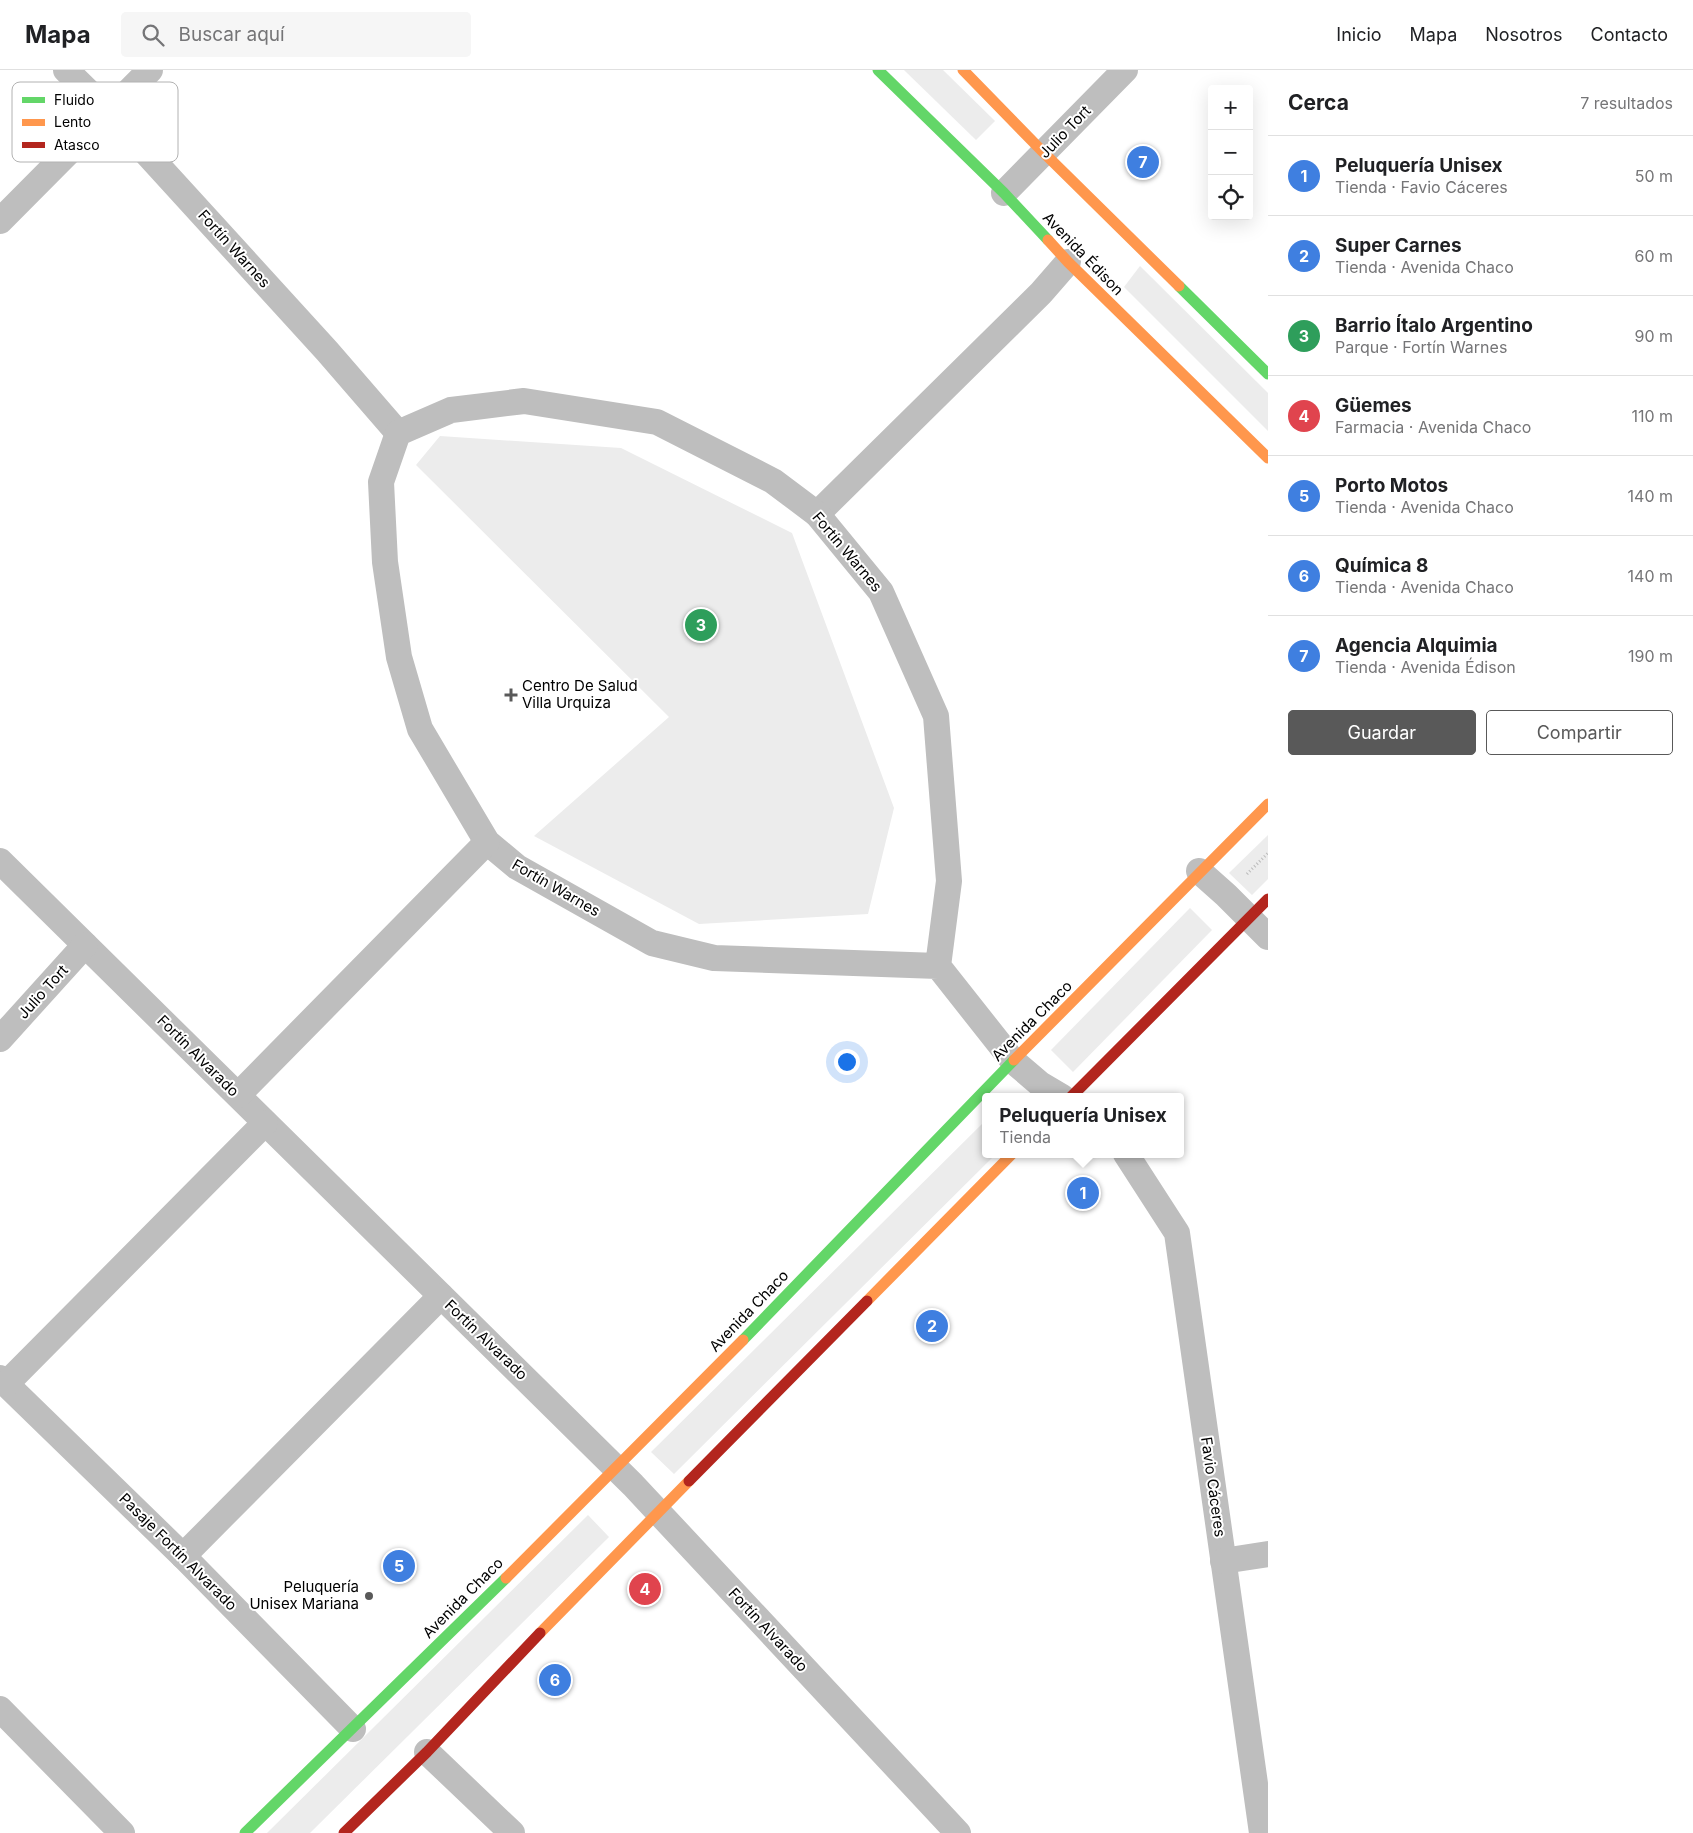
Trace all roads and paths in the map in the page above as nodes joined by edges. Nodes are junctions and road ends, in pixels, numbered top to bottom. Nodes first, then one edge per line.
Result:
1 (66, 70) edge
2 (150, 70) edge
3 (878, 70) edge
4 (963, 70) edge
5 (1125, 70) edge
6 (78, 82) edge
7 (138, 82) edge
8 (1044, 153) junction
9 (59, 162) edge
10 (155, 162) edge
11 (1004, 193) junction
12 (0, 221) edge
13 (1068, 262) junction
14 (1268, 374) edge
15 (398, 433) junction
16 (1268, 458) edge
17 (817, 514) junction
18 (1268, 804) edge
19 (487, 842) junction
20 (0, 861) edge
21 (1200, 871) junction
22 (1268, 898) edge
23 (1248, 918) junction
24 (1268, 937) edge
25 (85, 945) junction
26 (938, 966) junction
27 (0, 1039) edge
28 (1013, 1061) junction
29 (1055, 1093) edge
30 (1075, 1093) edge
31 (238, 1095) junction
32 (265, 1123) junction
33 (1008, 1158) edge
34 (1129, 1158) edge
35 (441, 1296) junction
36 (3, 1381) edge
37 (615, 1467) junction
38 (657, 1512) junction
39 (1268, 1554) edge
40 (183, 1556) junction
41 (1223, 1561) junction
42 (0, 1709) edge
43 (353, 1729) junction
44 (427, 1752) junction
45 (122, 1833) edge
46 (246, 1833) edge
47 (344, 1833) edge
48 (512, 1833) edge
49 (958, 1833) edge
50 (1262, 1833) edge

1 - 6 street, Fortín Warnes
2 - 7 street
3 - 11 main road, Avenida Édison
4 - 8 main road
5 - 8 street, Julio Tort
8 - 11 street, Julio Tort
8 - 14 main road
9 - 12 street
10 - 15 street, Fortín Warnes
11 - 13 main road, Avenida Édison
13 - 16 main road, Avenida Édison
13 - 17 street
15 - 17 street, Fortín Warnes
15 - 19 street, Fortín Warnes
17 - 26 street, Fortín Warnes
18 - 21 main road, Avenida Chaco
19 - 26 street, Fortín Warnes
19 - 31 street
20 - 25 street, Fortín Alvarado
21 - 23 street
21 - 28 main road, Avenida Chaco
22 - 23 main road
23 - 24 street
23 - 30 main road
25 - 27 street, Julio Tort
25 - 31 street, Fortín Alvarado
26 - 28 street
28 - 29 street
28 - 37 main road, Avenida Chaco
31 - 32 street, Fortín Alvarado
32 - 35 street, Fortín Alvarado
32 - 36 street
33 - 38 main road
34 - 41 street, Favio Cáceres
35 - 37 street, Fortín Alvarado
35 - 40 street
36 - 40 street, Pasaje Fortín Alvarado
37 - 38 street, Fortín Alvarado
37 - 43 main road, Avenida Chaco
38 - 44 main road
38 - 49 street, Fortín Alvarado
39 - 41 street
40 - 43 street, Pasaje Fortín Alvarado
41 - 50 street, Favio Cáceres
42 - 45 street
43 - 46 main road, Avenida Chaco
44 - 47 main road
44 - 48 street

